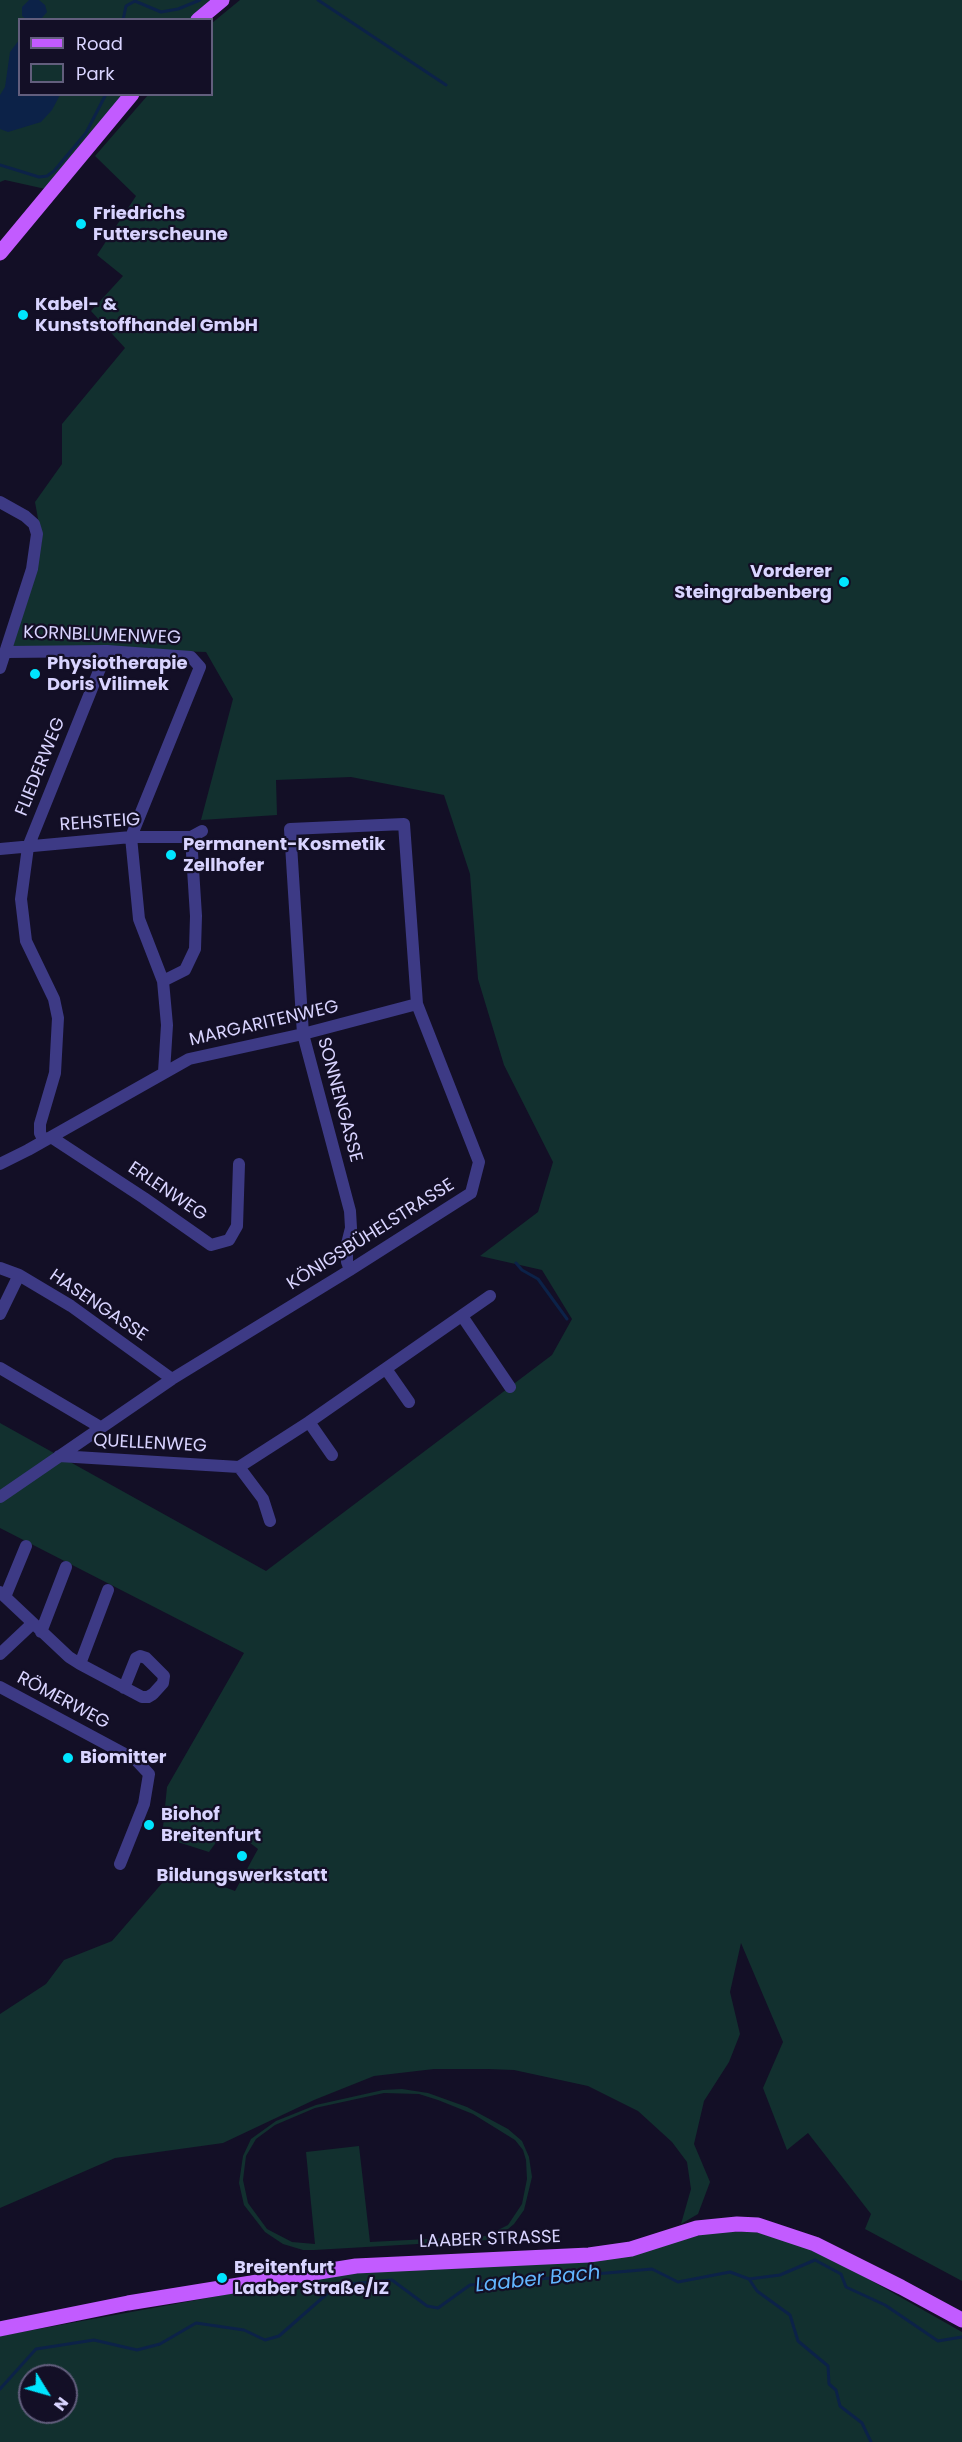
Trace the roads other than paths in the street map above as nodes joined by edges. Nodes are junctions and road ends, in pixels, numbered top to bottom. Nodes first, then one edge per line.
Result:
1 (222, 0) edge
2 (200, 18) edge
3 (130, 96) edge
4 (0, 253) edge
5 (0, 502) edge
6 (107, 651) junction
7 (7, 652) junction
8 (0, 668) edge
9 (404, 824) joint
10 (202, 831) dead end
11 (131, 837) junction
12 (190, 837) junction
13 (28, 847) junction
14 (0, 849) edge
15 (163, 981) junction
16 (417, 1004) junction
17 (303, 1034) junction
18 (164, 1072) junction
19 (48, 1139) junction
20 (0, 1164) edge
21 (239, 1164) dead end
22 (0, 1268) edge
23 (351, 1270) junction
24 (19, 1275) junction
25 (490, 1296) dead end
26 (0, 1314) edge
27 (462, 1316) junction
28 (0, 1368) edge
29 (386, 1369) junction
30 (172, 1379) junction
31 (510, 1387) dead end
32 (410, 1402) dead end
33 (309, 1422) junction
34 (100, 1427) junction
35 (332, 1455) dead end
36 (59, 1456) junction
37 (238, 1467) junction
38 (0, 1497) edge
39 (270, 1521) dead end
40 (26, 1546) dead end
41 (66, 1567) dead end
42 (108, 1590) dead end
43 (3, 1595) edge
44 (37, 1628) junction
45 (0, 1654) edge
46 (80, 1664) junction
47 (0, 1687) edge
48 (124, 1688) dead end
49 (120, 1864) dead end
50 (962, 2320) edge
51 (0, 2329) edge

1 - 2 main road
3 - 4 main road
5 - 7 street
6 - 7 street, KORNBLUMENWEG
6 - 11 street, KORNBLUMENWEG
6 - 13 street, FLIEDERWEG
7 - 8 street
9 - 16 street, KÖNIGSBÜHELSTRASSE
9 - 17 street, SONNENGASSE
10 - 12 street, REHSTEIG
11 - 12 street, REHSTEIG
11 - 13 street, REHSTEIG
11 - 15 street, KORNBLUMENWEG
12 - 15 street
13 - 14 street, REHSTEIG
13 - 19 street, FLIEDERWEG
15 - 18 street, KORNBLUMENWEG
16 - 17 street, MARGARITENWEG
16 - 23 street, KÖNIGSBÜHELSTRASSE
17 - 18 street, MARGARITENWEG
17 - 23 street, SONNENGASSE
18 - 19 street, MARGARITENWEG
19 - 20 street, MARGARITENWEG
19 - 21 street, ERLENWEG
22 - 24 street, HASENGASSE
23 - 30 street, KÖNIGSBÜHELSTRASSE
24 - 26 street
24 - 30 street, HASENGASSE
25 - 27 street
27 - 29 street
27 - 31 street
28 - 34 street
29 - 32 street
29 - 33 street
30 - 34 street, KÖNIGSBÜHELSTRASSE
33 - 35 street
33 - 37 street
34 - 36 street, KÖNIGSBÜHELSTRASSE
36 - 37 street, QUELLENWEG
36 - 38 street, KÖNIGSBÜHELSTRASSE
37 - 39 street
40 - 43 street
41 - 44 street
42 - 46 street
43 - 44 street
44 - 45 street
44 - 46 street
46 - 48 street
47 - 49 street, RÖMERWEG
50 - 51 main road, LAABER STRASSE

